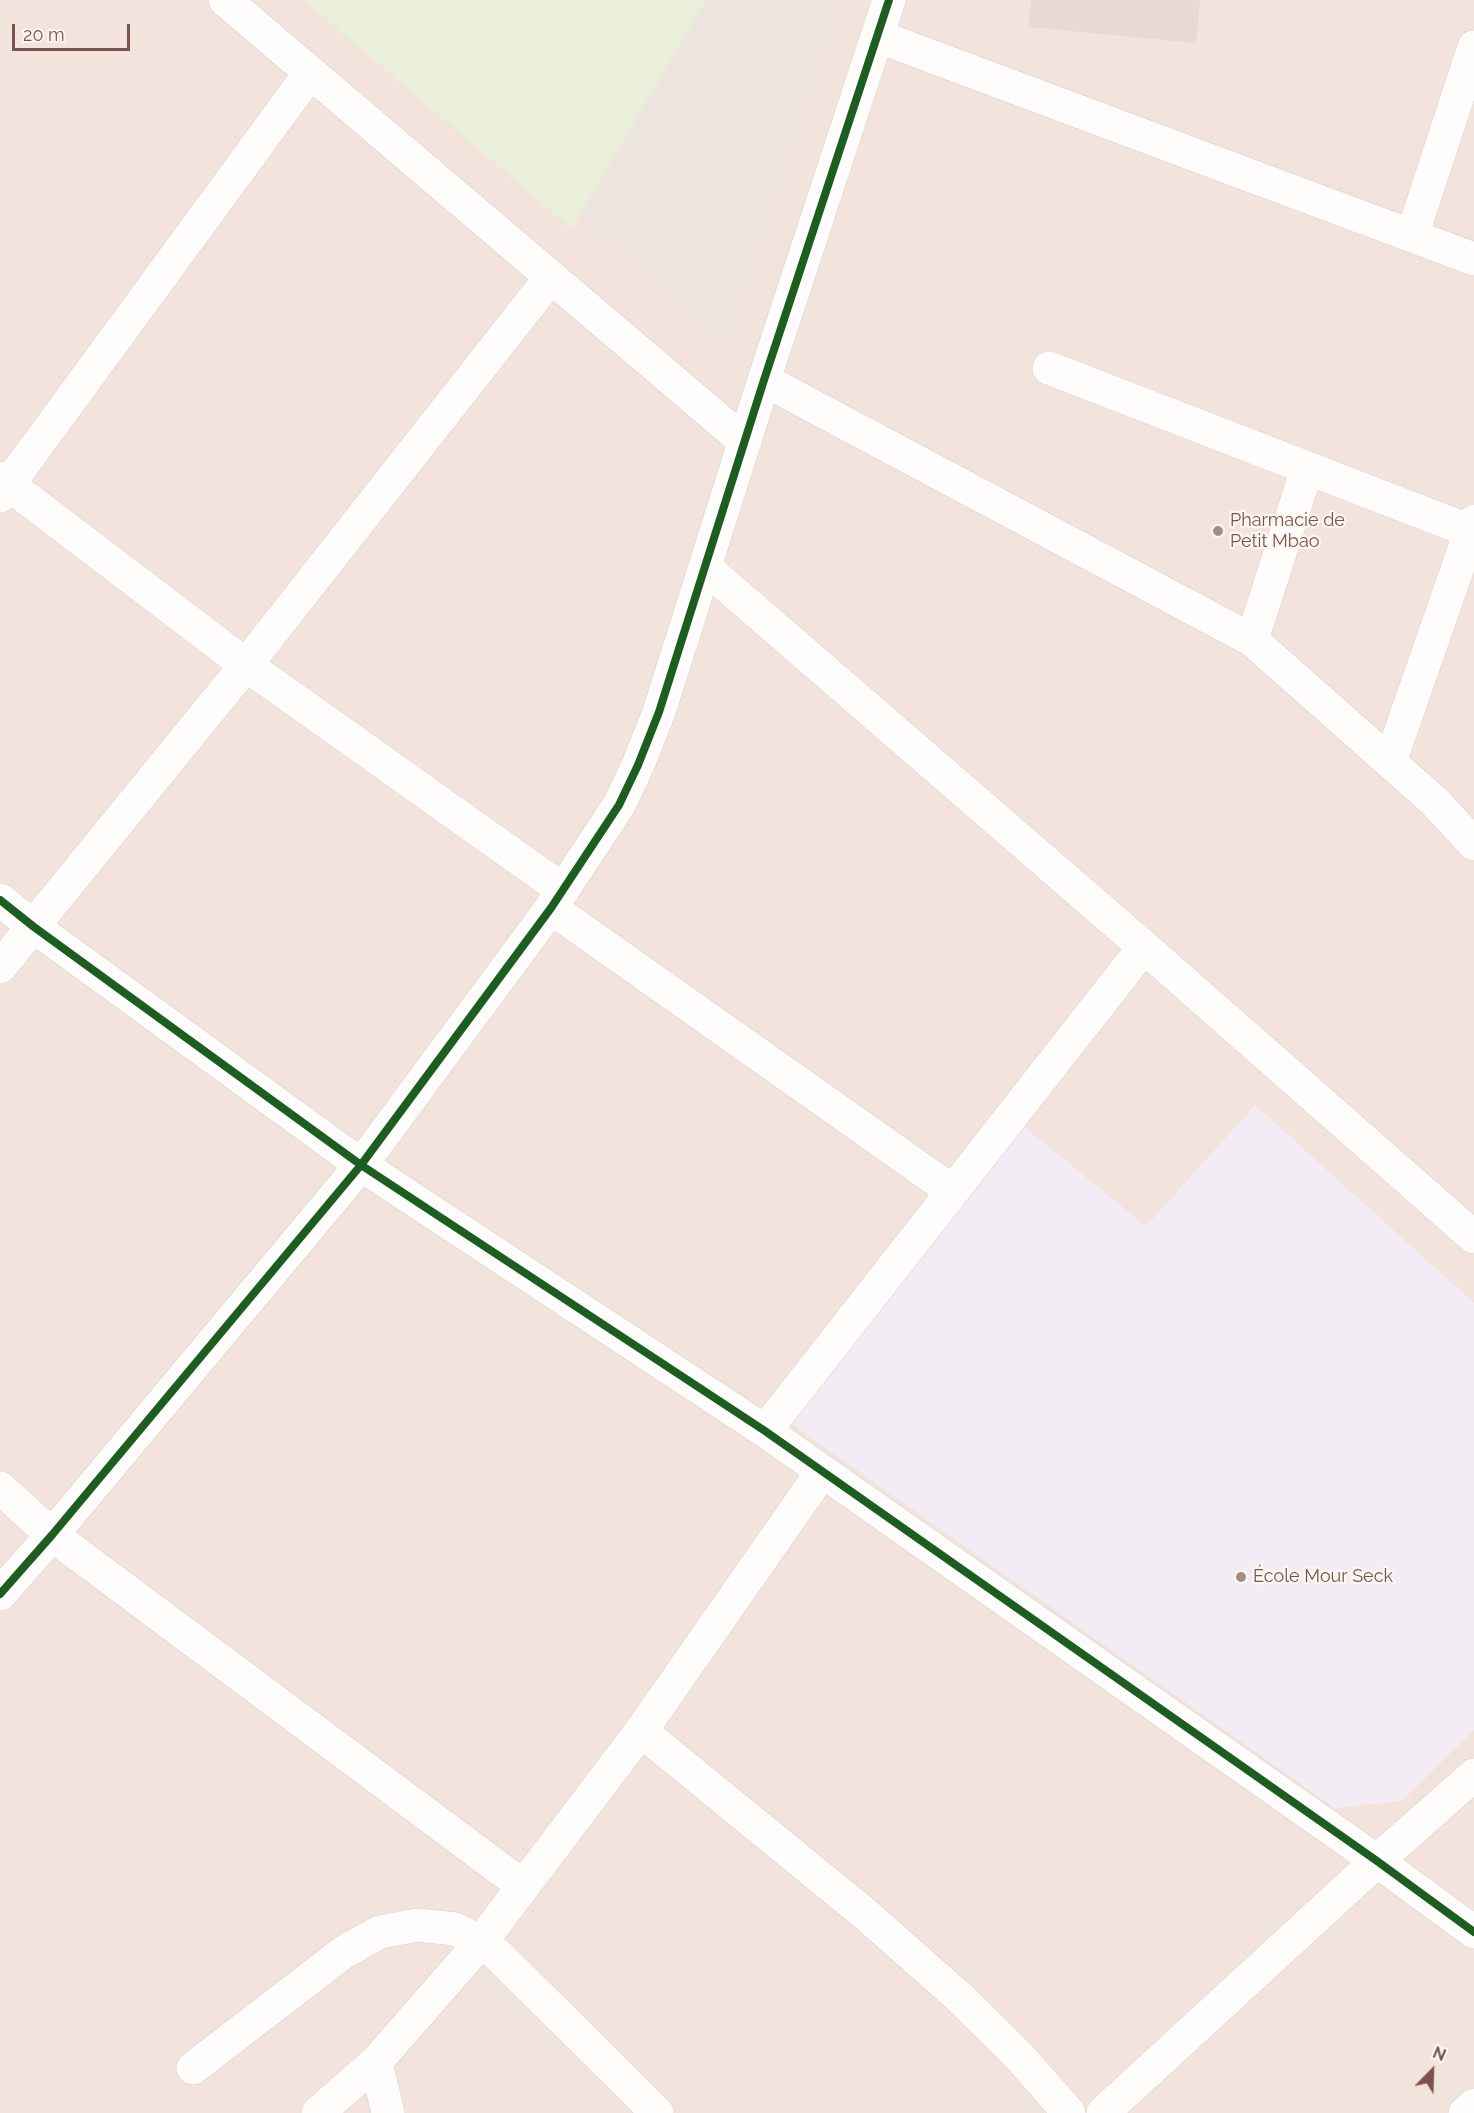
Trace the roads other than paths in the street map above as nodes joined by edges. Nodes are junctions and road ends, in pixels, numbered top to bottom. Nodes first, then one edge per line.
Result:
1 (225, 0) edge
2 (889, 0) edge
3 (877, 36) junction
4 (1474, 46) edge
5 (310, 73) junction
6 (1412, 236) junction
7 (1474, 259) edge
8 (551, 277) junction
9 (1049, 368) dead end
10 (764, 380) junction
11 (745, 442) junction
12 (1307, 469) junction
13 (3, 486) edge
14 (1472, 526) edge
15 (706, 568) junction
16 (1252, 640) junction
17 (246, 665) junction
18 (1390, 762) junction
19 (1474, 844) edge
20 (557, 899) junction
21 (0, 900) edge
22 (34, 927) junction
23 (1144, 946) junction
24 (0, 967) edge
25 (361, 1165) junction
26 (952, 1191) junction
27 (1474, 1237) edge
28 (765, 1431) junction
29 (822, 1472) junction
30 (0, 1488) edge
31 (52, 1535) junction
32 (0, 1594) edge
33 (641, 1731) junction
34 (1474, 1775) edge
35 (1377, 1861) junction
36 (523, 1886) junction
37 (1474, 1932) edge
38 (482, 1942) junction
39 (376, 2062) junction
40 (193, 2068) dead end
41 (1474, 2105) edge
42 (318, 2113) edge
43 (388, 2113) edge
44 (657, 2113) edge
45 (1069, 2113) edge
46 (1103, 2113) edge
47 (1466, 2113) edge

1 - 5 street
2 - 3 street
3 - 6 street
3 - 10 street
4 - 6 street
5 - 8 street
5 - 13 street
6 - 7 street
8 - 11 street
8 - 17 street
9 - 12 street
10 - 11 street
10 - 16 street
11 - 15 street
12 - 14 street
12 - 16 street
13 - 17 street
14 - 18 street
15 - 20 street
15 - 23 street
16 - 18 street
17 - 20 street
17 - 22 street
18 - 19 street
20 - 25 street
20 - 26 street
21 - 22 street
22 - 24 street
22 - 25 street
23 - 26 street
23 - 27 street
25 - 28 street
25 - 31 street
26 - 28 street
28 - 29 street
29 - 33 street
29 - 35 street
30 - 31 street
31 - 32 street
31 - 36 street
33 - 36 street
33 - 45 street
34 - 35 street
35 - 37 street
35 - 46 street
36 - 38 street
38 - 39 street
38 - 40 street
38 - 44 street
39 - 42 street
39 - 43 street
41 - 47 street

